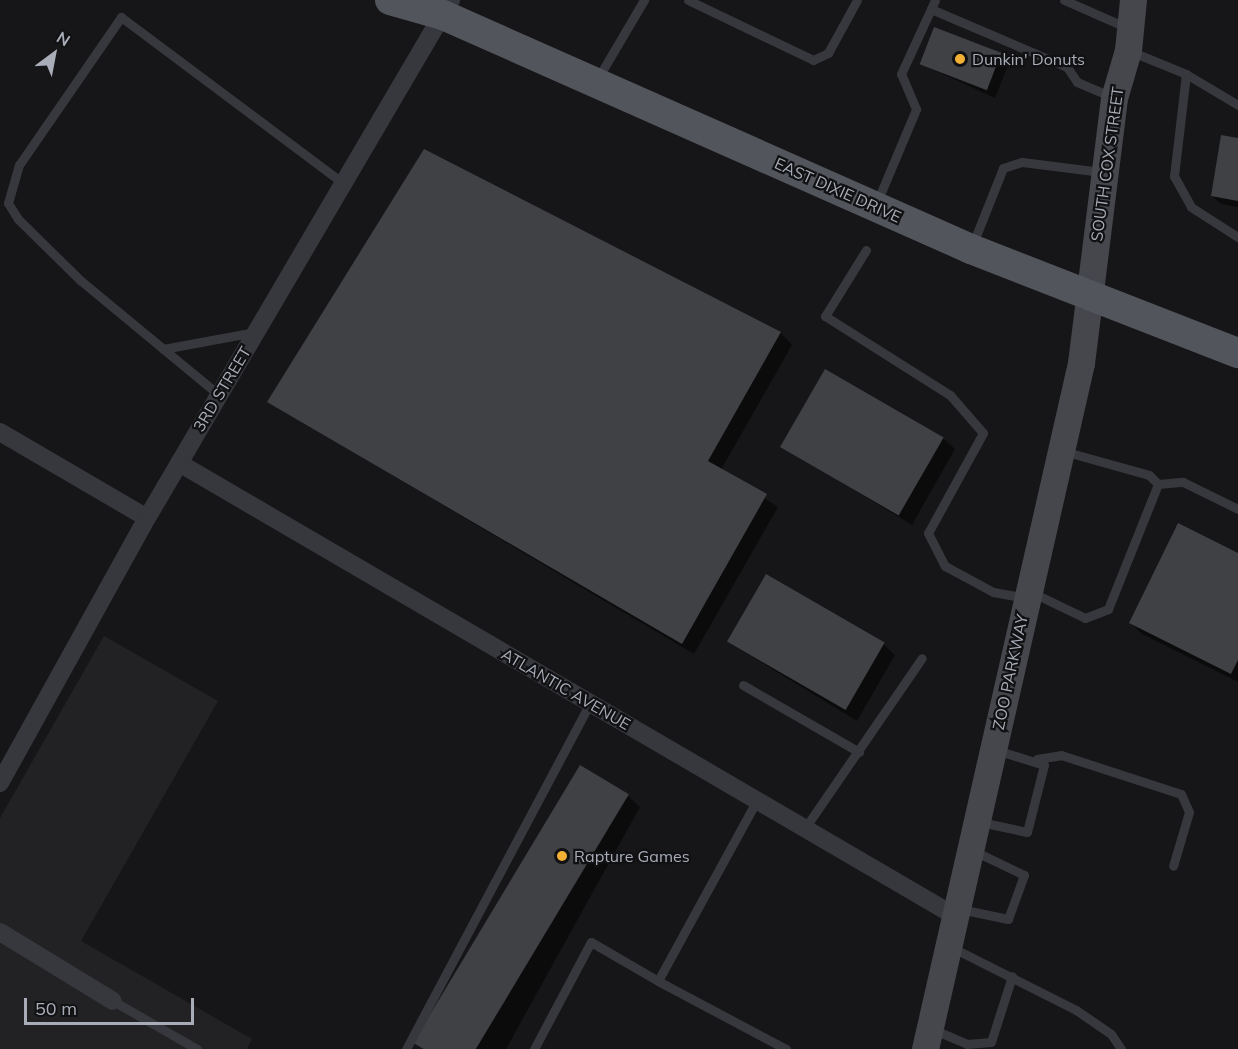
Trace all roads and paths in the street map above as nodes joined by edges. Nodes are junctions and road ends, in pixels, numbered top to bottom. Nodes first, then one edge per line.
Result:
1 (390, 0) edge
2 (644, 0) edge
3 (688, 0) edge
4 (858, 0) edge
5 (1064, 0) edge
6 (1132, 0) edge
7 (439, 5) edge
8 (933, 5) edge
9 (1128, 40) junction
10 (1186, 74) junction
11 (594, 85) junction
12 (1114, 98) junction
13 (1238, 105) edge
14 (1104, 173) junction
15 (344, 184) junction
16 (876, 206) junction
17 (1235, 232) edge
18 (971, 249) junction
19 (866, 250) dead end
20 (1089, 294) junction
21 (256, 332) junction
22 (163, 349) junction
23 (1238, 353) edge
24 (219, 395) junction
25 (0, 432) edge
26 (1063, 451) junction
27 (179, 463) junction
28 (1158, 484) junction
29 (1238, 509) edge
30 (147, 518) junction
31 (1027, 594) junction
32 (922, 658) dead end
33 (743, 685) dead end
34 (590, 703) junction
35 (994, 750) junction
36 (859, 752) junction
37 (1037, 759) junction
38 (0, 783) edge
39 (757, 800) junction
40 (978, 821) junction
41 (805, 828) junction
42 (970, 849) junction
43 (1173, 866) dead end
44 (954, 912) junction
45 (0, 932) edge
46 (946, 945) junction
47 (1012, 976) junction
48 (658, 981) junction
49 (113, 1001) joint
50 (927, 1038) edge
51 (197, 1049) edge
52 (406, 1049) edge
53 (534, 1049) edge
54 (786, 1049) edge
55 (1121, 1049) edge

1 - 7 main road, EAST DIXIE DRIVE
2 - 11 lane
3 - 4 lane
5 - 9 lane
6 - 9 main road, SOUTH COX STREET
7 - 11 main road, EAST DIXIE DRIVE
7 - 15 street, 3RD STREET
8 - 12 lane
8 - 16 lane
9 - 10 lane
9 - 12 main road, SOUTH COX STREET
10 - 13 lane
10 - 17 lane
11 - 16 main road, EAST DIXIE DRIVE
12 - 14 main road, SOUTH COX STREET
14 - 18 lane
14 - 20 main road, SOUTH COX STREET
15 - 21 street, 3RD STREET
15 - 22 lane
16 - 18 main road, EAST DIXIE DRIVE
18 - 20 main road, EAST DIXIE DRIVE
19 - 31 lane
20 - 23 main road, EAST DIXIE DRIVE
20 - 26 main road, ZOO PARKWAY
21 - 22 lane
21 - 24 street, 3RD STREET
22 - 24 lane
24 - 27 street, 3RD STREET
25 - 30 street
26 - 28 lane
26 - 31 main road, ZOO PARKWAY
27 - 30 street, 3RD STREET
27 - 34 street, ATLANTIC AVENUE
28 - 29 lane
28 - 31 lane
30 - 38 street, 3RD STREET
31 - 35 main road, ZOO PARKWAY
32 - 36 lane
33 - 36 lane
34 - 39 street, ATLANTIC AVENUE
34 - 52 lane
35 - 37 lane
35 - 40 main road, ZOO PARKWAY
36 - 41 lane
37 - 40 lane
37 - 43 lane
39 - 41 street, ATLANTIC AVENUE
39 - 48 lane
40 - 42 main road, ZOO PARKWAY
41 - 44 street, ATLANTIC AVENUE
42 - 44 main road, ZOO PARKWAY
42 - 44 lane
44 - 46 main road, ZOO PARKWAY
45 - 49 street
46 - 47 lane
46 - 50 main road, ZOO PARKWAY
47 - 50 lane
47 - 55 lane
48 - 53 lane
48 - 54 lane
49 - 51 lane

